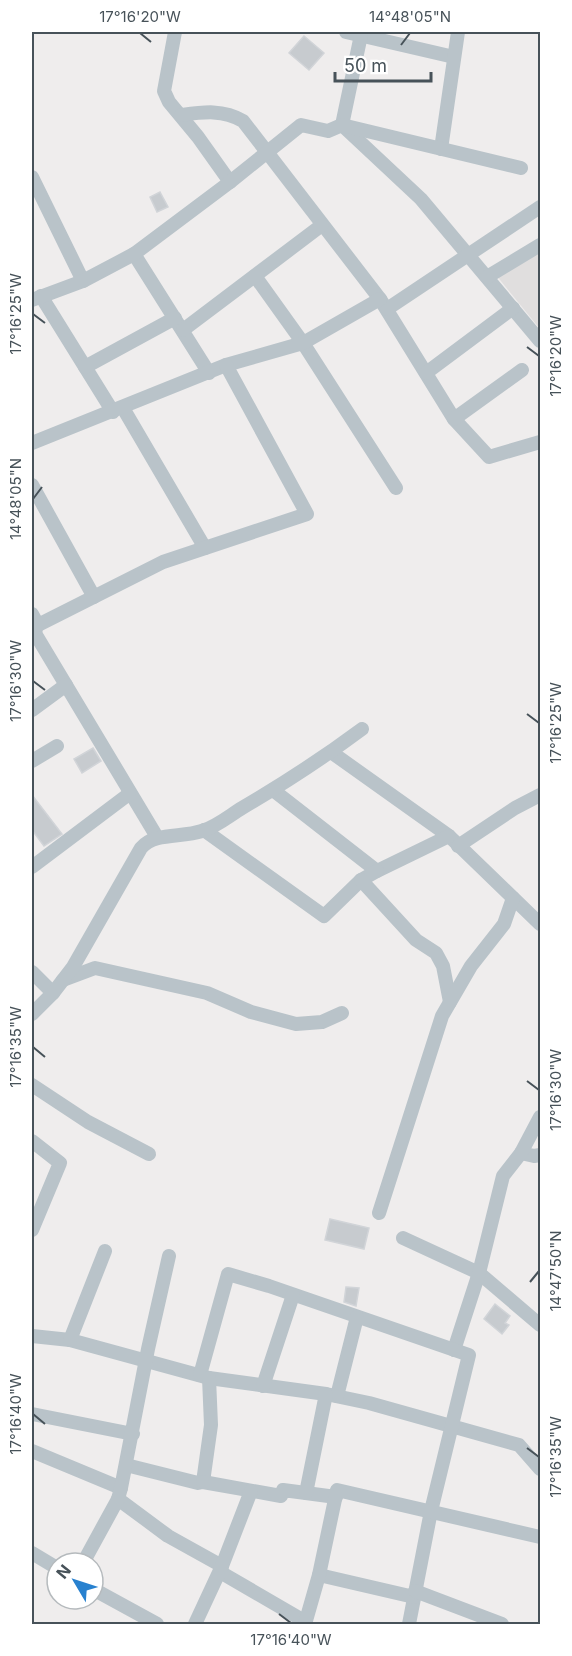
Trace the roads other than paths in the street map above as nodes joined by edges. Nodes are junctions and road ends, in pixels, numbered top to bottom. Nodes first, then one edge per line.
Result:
1 (175, 32) edge
2 (346, 32) edge
3 (458, 32) edge
4 (361, 35) junction
5 (454, 57) junction
6 (181, 116) junction
7 (342, 125) junction
8 (441, 149) junction
9 (267, 153) junction
10 (520, 168) dead end
11 (32, 177) edge
12 (230, 182) junction
13 (540, 207) edge
14 (322, 225) junction
15 (540, 245) edge
16 (134, 254) junction
17 (468, 255) junction
18 (255, 276) junction
19 (487, 277) junction
20 (83, 281) junction
21 (36, 298) edge
22 (383, 304) junction
23 (513, 308) junction
24 (175, 318) junction
25 (183, 330) junction
26 (540, 341) edge
27 (303, 343) junction
28 (226, 365) junction
29 (86, 367) junction
30 (522, 370) dead end
31 (209, 373) junction
32 (426, 373) junction
33 (118, 410) junction
34 (454, 419) junction
35 (540, 442) edge
36 (32, 443) edge
37 (32, 485) edge
38 (396, 488) dead end
39 (205, 548) junction
40 (94, 597) junction
41 (35, 630) edge
42 (66, 685) junction
43 (32, 710) edge
44 (362, 729) dead end
45 (57, 746) dead end
46 (331, 752) junction
47 (32, 762) edge
48 (273, 790) junction
49 (129, 794) junction
50 (540, 795) edge
51 (204, 830) junction
52 (157, 837) junction
53 (453, 841) junction
54 (32, 867) edge
55 (377, 871) junction
56 (361, 880) junction
57 (513, 898) junction
58 (540, 924) edge
59 (32, 972) edge
60 (63, 980) junction
61 (53, 993) junction
62 (450, 1002) junction
63 (342, 1013) dead end
64 (32, 1014) edge
65 (32, 1084) edge
66 (540, 1118) edge
67 (32, 1141) edge
68 (521, 1153) junction
69 (148, 1154) dead end
70 (540, 1155) edge
71 (379, 1214) dead end
72 (32, 1230) edge
73 (403, 1238) dead end
74 (105, 1251) dead end
75 (169, 1256) dead end
76 (479, 1273) junction
77 (293, 1295) junction
78 (357, 1317) junction
79 (540, 1325) edge
80 (32, 1336) edge
81 (70, 1340) junction
82 (454, 1350) junction
83 (147, 1360) junction
84 (204, 1377) junction
85 (263, 1386) junction
86 (331, 1395) junction
87 (32, 1414) edge
88 (451, 1426) junction
89 (133, 1434) junction
90 (32, 1451) edge
91 (126, 1465) junction
92 (540, 1469) edge
93 (203, 1482) junction
94 (251, 1491) junction
95 (306, 1493) junction
96 (120, 1494) junction
97 (336, 1497) junction
98 (431, 1511) junction
99 (540, 1537) edge
100 (89, 1551) edge
101 (32, 1553) edge
102 (45, 1561) edge
103 (221, 1569) junction
104 (319, 1575) junction
105 (414, 1594) junction
106 (105, 1596) edge
107 (305, 1623) edge
108 (157, 1624) edge
109 (195, 1624) edge
110 (410, 1624) edge
111 (502, 1624) edge

1 - 6 street
2 - 4 street
3 - 5 street
4 - 5 street
4 - 7 street
5 - 8 street
6 - 9 street
6 - 12 street
7 - 8 street
7 - 9 street
7 - 17 street
8 - 10 street
9 - 12 street
9 - 14 street
11 - 20 street
12 - 16 street
13 - 17 street
14 - 18 street
14 - 22 street
15 - 19 street
16 - 20 street
16 - 24 street
17 - 19 street
17 - 22 street
18 - 25 street
18 - 27 street
19 - 23 street
20 - 21 street
21 - 29 street
22 - 27 street
22 - 32 street
23 - 26 street
23 - 32 street
24 - 25 street
24 - 29 street
25 - 31 street
27 - 28 street
27 - 38 street
28 - 31 street
28 - 39 street
29 - 33 street
30 - 34 street
31 - 33 street
32 - 34 street
33 - 36 street
33 - 39 street
34 - 35 street
37 - 40 street
39 - 40 street
40 - 41 street
41 - 42 street
42 - 43 street
42 - 49 street
44 - 46 street
45 - 47 street
46 - 48 street
46 - 53 street
48 - 51 street
48 - 55 street
49 - 52 street
49 - 54 street
50 - 53 street
51 - 52 street
51 - 56 street
52 - 60 street
53 - 55 street
53 - 57 street
55 - 56 street
56 - 62 street
57 - 58 street
57 - 62 street
59 - 61 street
60 - 61 street
60 - 63 street
61 - 64 street
62 - 71 street
65 - 69 street
66 - 68 street
67 - 72 street
68 - 70 street
68 - 76 street
73 - 76 street
74 - 81 street
75 - 83 street
76 - 79 street
76 - 82 street
77 - 78 street
77 - 84 street
77 - 85 street
78 - 82 street
78 - 86 street
80 - 81 street
81 - 83 street
82 - 88 street
83 - 84 street
83 - 89 street
84 - 85 street
84 - 93 street
85 - 86 street
86 - 88 street
86 - 95 street
87 - 89 street
88 - 92 street
88 - 98 street
89 - 91 street
90 - 96 street
91 - 93 street
91 - 96 street
93 - 94 street
94 - 95 street
94 - 103 street
95 - 97 street
96 - 100 street
96 - 103 street
97 - 98 street
97 - 104 street
98 - 99 street
98 - 105 street
101 - 102 street
103 - 107 street
103 - 109 street
104 - 105 street
104 - 107 street
105 - 110 street
105 - 111 street
106 - 108 street

